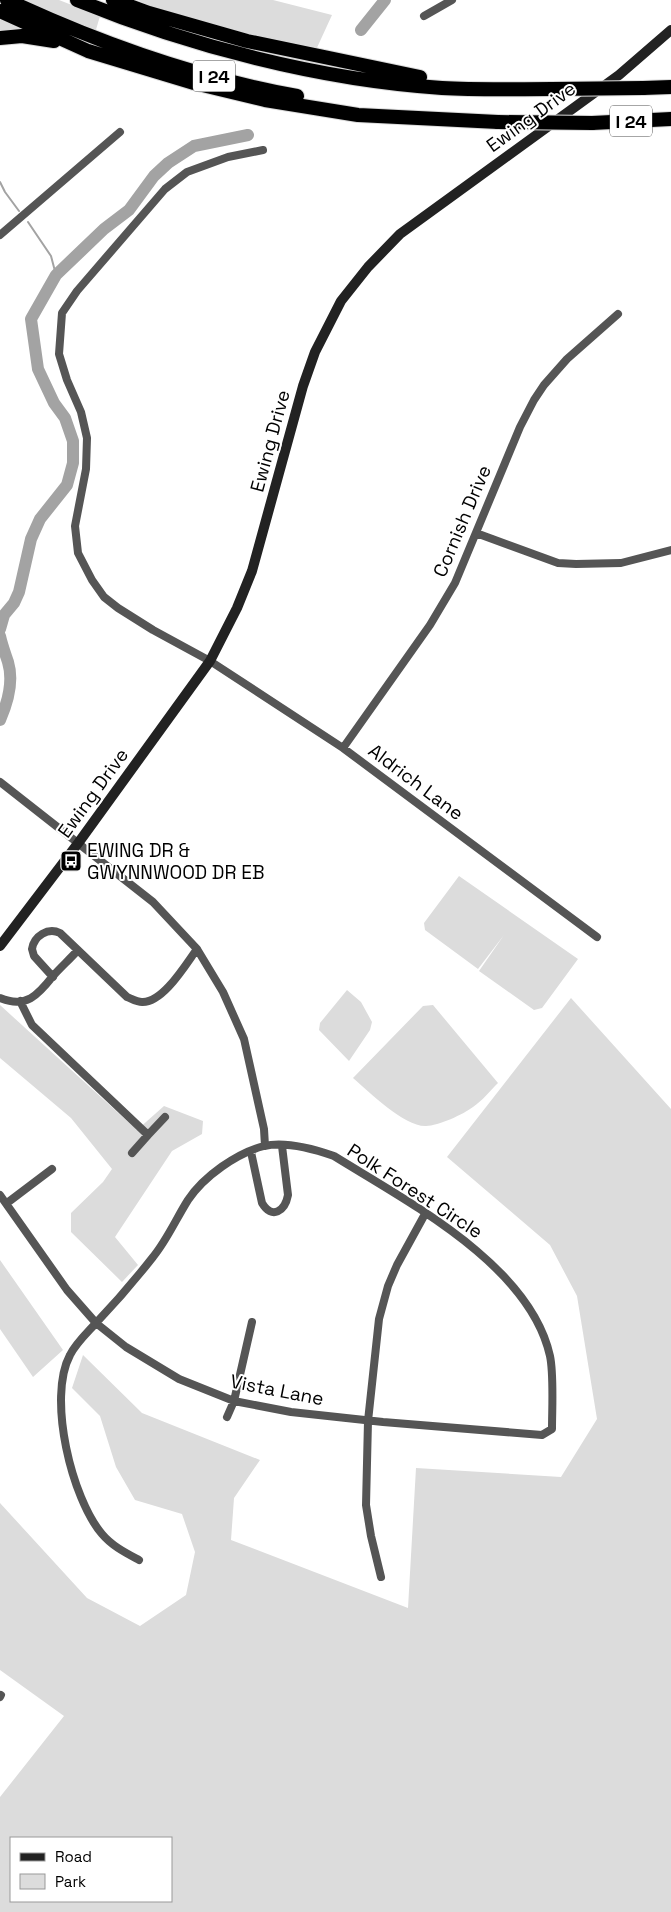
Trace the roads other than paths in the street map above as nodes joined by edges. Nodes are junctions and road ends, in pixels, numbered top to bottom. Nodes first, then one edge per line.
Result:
1 (7, 0) edge
2 (77, 0) edge
3 (112, 0) edge
4 (131, 0) edge
5 (452, 0) edge
6 (0, 11) edge
7 (150, 13) junction
8 (424, 16) dead end
9 (671, 30) edge
10 (0, 38) edge
11 (88, 51) junction
12 (671, 86) edge
13 (494, 89) junction
14 (430, 117) junction
15 (671, 119) edge
16 (120, 132) dead end
17 (263, 150) dead end
18 (0, 235) edge
19 (618, 314) dead end
20 (476, 533) junction
21 (671, 550) edge
22 (210, 661) junction
23 (343, 748) junction
24 (0, 782) edge
25 (79, 842) junction
26 (597, 937) dead end
27 (0, 946) edge
28 (197, 949) junction
29 (78, 950) junction
30 (53, 977) junction
31 (0, 998) edge
32 (20, 1002) junction
33 (165, 1117) dead end
34 (148, 1134) junction
35 (264, 1146) junction
36 (282, 1146) junction
37 (251, 1152) junction
38 (132, 1153) dead end
39 (52, 1170) dead end
40 (0, 1195) edge
41 (7, 1203) junction
42 (425, 1214) junction
43 (252, 1322) dead end
44 (96, 1323) junction
45 (234, 1402) junction
46 (227, 1417) dead end
47 (368, 1421) junction
48 (542, 1435) joint
49 (139, 1560) dead end
50 (382, 1578) dead end

1 - 14 highway, I 24
2 - 13 highway, I 24
3 - 7 highway
4 - 7 highway
5 - 8 street
6 - 11 highway
7 - 13 highway
9 - 22 street, Ewing Drive
10 - 11 highway
11 - 14 highway
12 - 13 highway, I 24, bridge
14 - 15 highway, I 24, bridge
16 - 18 street
17 - 22 street, Aldrich Lane
19 - 20 street, Cornish Drive
20 - 21 street
20 - 23 street, Cornish Drive
22 - 23 street, Aldrich Lane
22 - 25 street, Ewing Drive
23 - 26 street, Aldrich Lane
24 - 25 street
25 - 27 street, Ewing Drive
25 - 28 street
28 - 29 street
28 - 35 street
29 - 30 street
29 - 30 street
30 - 32 street
31 - 32 street
32 - 34 street
33 - 34 street
34 - 38 street
35 - 36 street, Polk Forest Circle
35 - 37 street, Polk Forest Circle
36 - 37 street
36 - 42 street, Polk Forest Circle
37 - 44 street, Polk Forest Circle
39 - 41 street
40 - 41 street, Vista Lane
41 - 44 street, Vista Lane
42 - 47 street
42 - 48 street, Polk Forest Circle
43 - 45 street
44 - 45 street, Vista Lane
44 - 49 street, Polk Forest Circle
45 - 46 street
45 - 47 street, Vista Lane
47 - 48 street, Vista Lane
47 - 50 street

